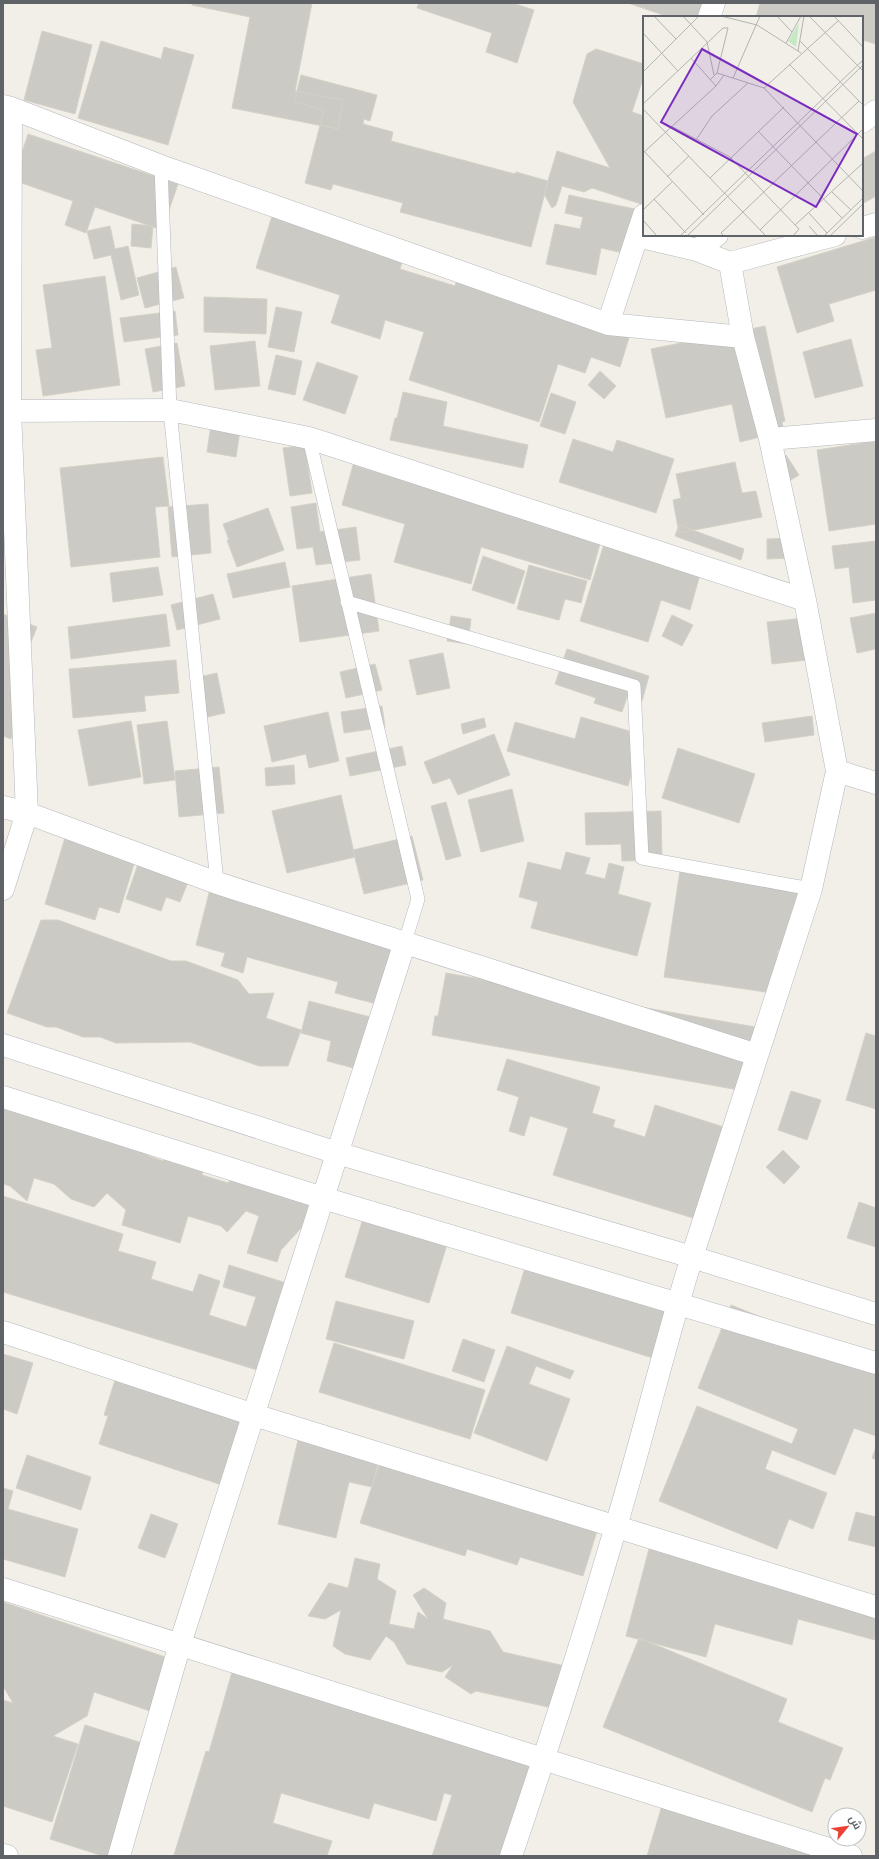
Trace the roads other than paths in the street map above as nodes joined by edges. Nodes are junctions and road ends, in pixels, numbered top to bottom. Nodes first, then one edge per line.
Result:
1 (714, 3) edge
2 (709, 16) edge
3 (7, 107) edge
4 (876, 111) edge
5 (863, 121) edge
6 (161, 166) junction
7 (643, 218) edge
8 (876, 224) edge
9 (863, 228) edge
10 (637, 236) junction
11 (716, 236) edge
12 (831, 236) edge
13 (697, 250) junction
14 (730, 263) junction
15 (608, 324) junction
16 (743, 337) junction
17 (170, 410) junction
18 (10, 411) junction
19 (876, 430) edge
20 (309, 438) junction
21 (770, 439) junction
22 (805, 600) junction
23 (348, 602) junction
24 (838, 770) junction
25 (876, 783) edge
26 (3, 807) edge
27 (27, 813) junction
28 (217, 882) junction
29 (3, 889) edge
30 (811, 889) junction
31 (405, 942) junction
32 (3, 1045) edge
33 (757, 1055) junction
34 (3, 1097) edge
35 (338, 1153) junction
36 (323, 1198) junction
37 (692, 1257) junction
38 (677, 1304) junction
39 (876, 1314) edge
40 (3, 1332) edge
41 (876, 1363) edge
42 (254, 1415) junction
43 (616, 1527) junction
44 (3, 1589) edge
45 (876, 1607) edge
46 (180, 1644) junction
47 (544, 1759) junction
48 (3, 1855) edge
49 (7, 1856) edge
50 (119, 1856) edge
51 (511, 1856) edge
52 (851, 1856) edge

1 - 2 street
3 - 6 street
3 - 18 street
4 - 5 street
6 - 15 street
6 - 17 lane
7 - 10 street
8 - 9 street
10 - 13 street
10 - 15 street
11 - 13 street
12 - 14 street
13 - 14 street
14 - 16 street
15 - 16 street
16 - 21 street
17 - 18 street
17 - 20 street
17 - 28 lane
18 - 27 street
19 - 21 street
20 - 22 street
20 - 23 lane
21 - 22 street
22 - 24 street
23 - 30 lane
23 - 31 lane
24 - 25 street
24 - 30 street
26 - 27 street
27 - 28 street
27 - 29 street
28 - 31 street
30 - 33 street
31 - 33 street
31 - 35 street
32 - 35 street
33 - 37 street
34 - 36 street
35 - 36 street
35 - 37 street
36 - 38 street
36 - 42 street
37 - 38 street
37 - 39 street
38 - 41 street
38 - 43 street
40 - 42 street
42 - 43 street
42 - 46 street
43 - 45 street
43 - 47 street
44 - 46 street
46 - 47 street
46 - 50 street
47 - 51 street
47 - 52 street
48 - 49 street

